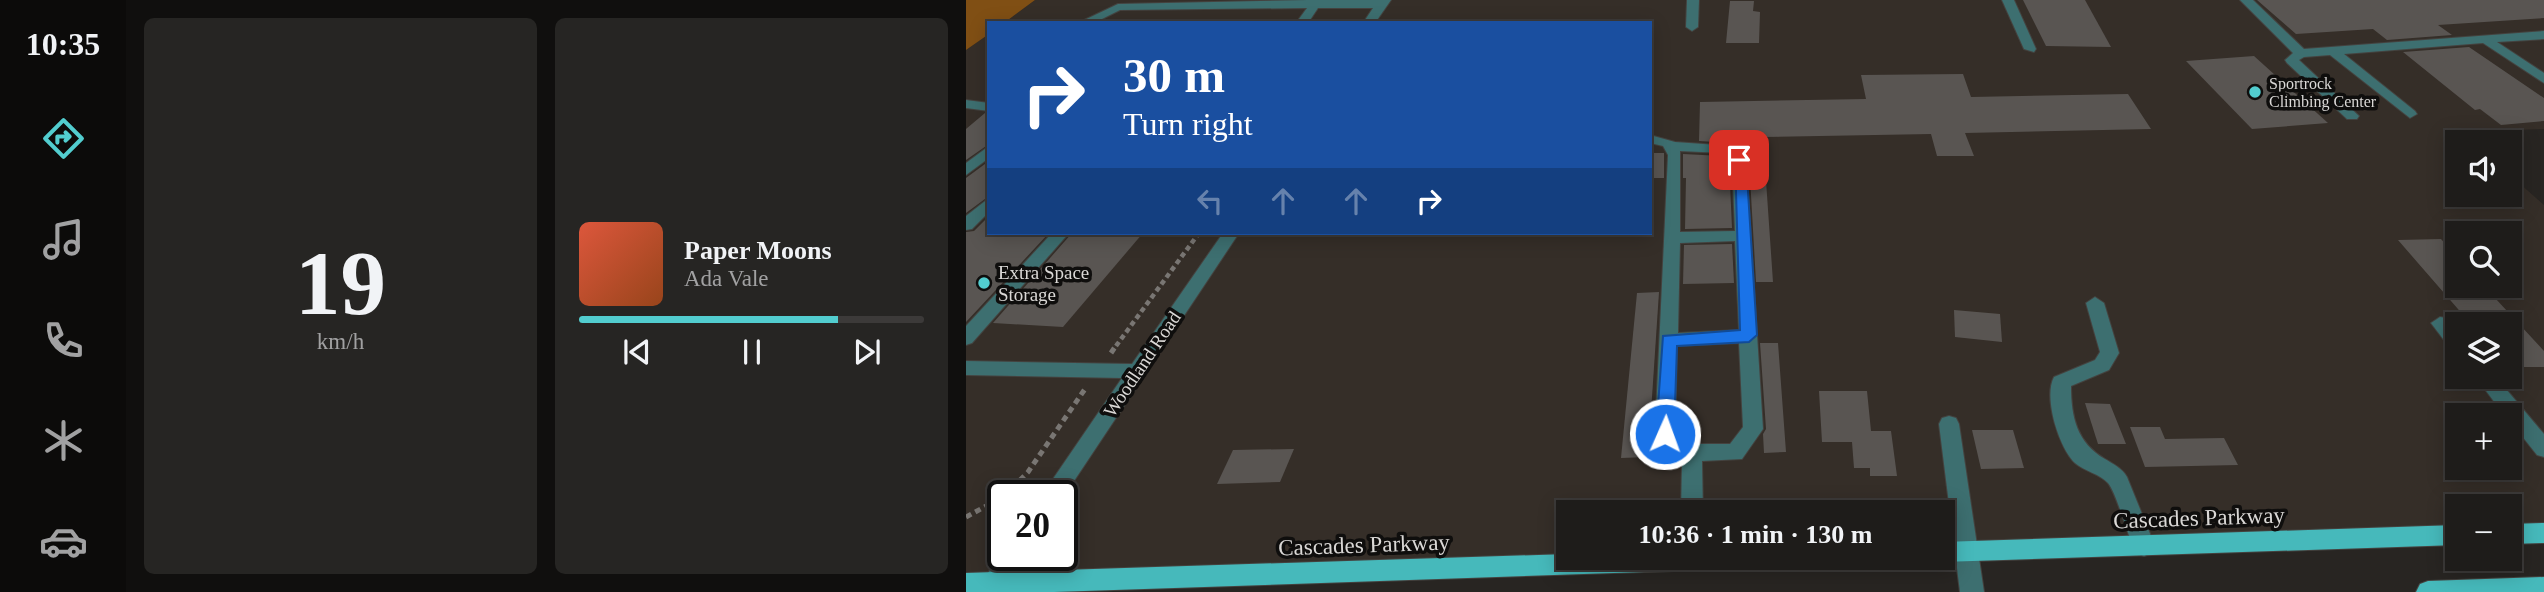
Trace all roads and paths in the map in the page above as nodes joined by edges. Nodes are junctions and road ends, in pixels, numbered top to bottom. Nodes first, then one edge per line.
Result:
1 (1693, 0) edge
2 (2008, 0) edge
3 (2246, 0) edge
4 (1383, 2) edge
5 (1313, 3) edge
6 (1088, 21) edge
7 (1303, 21) edge
8 (1370, 21) edge
9 (1692, 27) dead end
10 (2540, 38) edge
11 (2486, 40) junction
12 (2030, 49) dead end
13 (2333, 51) junction
14 (2301, 54) junction
15 (2544, 79) edge
16 (966, 104) edge
17 (985, 106) edge
18 (2410, 114) dead end
19 (2352, 117) dead end
20 (966, 118) edge
21 (1652, 139) edge
22 (1671, 146) junction
23 (987, 152) edge
24 (966, 171) edge
25 (987, 205) edge
26 (966, 225) edge
27 (1059, 235) edge
28 (1230, 235) edge
29 (1744, 236) junction
30 (1672, 238) junction
31 (2095, 303) dead end
32 (2440, 323) dead end
33 (2445, 329) edge
34 (1749, 335) junction
35 (966, 338) edge
36 (1669, 340) junction
37 (966, 368) edge
38 (1138, 370) junction
39 (2495, 389) edge
40 (1948, 424) dead end
41 (2544, 449) edge
42 (1692, 452) junction
43 (1064, 480) edge
44 (1692, 500) edge
45 (1952, 500) edge
46 (987, 506) edge
47 (966, 517) edge
48 (2544, 533) edge
49 (2522, 534) edge
50 (2445, 536) edge
51 (2144, 546) junction
52 (1955, 552) edge
53 (1955, 554) edge
54 (1556, 565) edge
55 (1002, 571) edge
56 (966, 584) edge
57 (990, 588) edge
58 (2544, 588) edge
59 (1972, 592) edge
60 (2428, 592) edge

1 - 9 street
2 - 12 street
3 - 14 street
4 - 5 street
4 - 8 street
5 - 6 street
5 - 7 street
10 - 11 street
11 - 13 street
11 - 15 street
13 - 14 street
13 - 18 street
14 - 19 street
16 - 17 street
17 - 20 street
21 - 22 street
22 - 29 street
22 - 30 street
23 - 24 street
25 - 26 street
27 - 35 street
28 - 38 street, Woodland Road
29 - 30 street
29 - 34 street
30 - 36 street
31 - 51 street
32 - 33 street
34 - 36 street
34 - 42 street
36 - 42 street
37 - 38 street
38 - 43 street, Woodland Road
39 - 41 street
40 - 45 street
42 - 44 street
46 - 47 path
48 - 49 main road
50 - 51 main road, Cascades Parkway
51 - 52 main road, Cascades Parkway
53 - 59 street
54 - 57 main road, Cascades Parkway
55 - 57 street
56 - 57 main road, Cascades Parkway
58 - 60 main road

